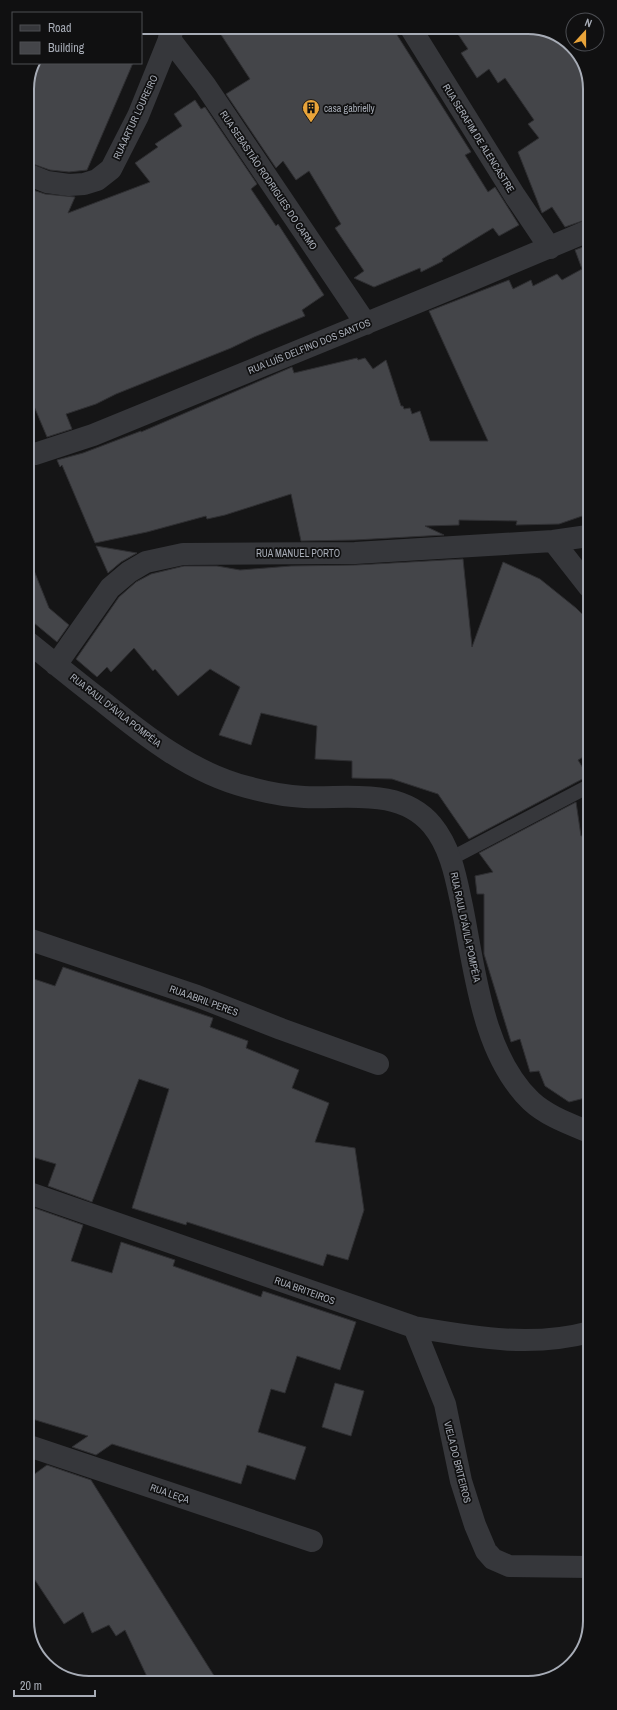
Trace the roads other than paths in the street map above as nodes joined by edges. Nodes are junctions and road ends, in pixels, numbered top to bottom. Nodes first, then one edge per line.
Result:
1 (171, 34) edge
2 (172, 34) edge
3 (414, 34) edge
4 (34, 177) edge
5 (583, 233) edge
6 (550, 248) junction
7 (366, 324) junction
8 (34, 454) edge
9 (583, 537) edge
10 (553, 541) junction
11 (583, 580) edge
12 (34, 647) edge
13 (56, 664) junction
14 (583, 789) edge
15 (450, 859) junction
16 (34, 941) edge
17 (378, 1064) dead end
18 (583, 1130) edge
19 (34, 1195) edge
20 (414, 1327) junction
21 (583, 1334) edge
22 (34, 1448) edge
23 (312, 1541) dead end
24 (583, 1567) edge

1 - 4 street, RUA ARTUR LOUREIRO
2 - 7 street, RUA SEBASTIÃO RODRIGUES DO CARMO
3 - 6 street, RUA SERAFIM DE ALENCASTRE
5 - 6 street, RUA LUÍS DELFINO DOS SANTOS
6 - 7 street, RUA LUÍS DELFINO DOS SANTOS
7 - 8 street, RUA LUÍS DELFINO DOS SANTOS
9 - 10 street, RUA MANUEL PORTO
10 - 11 street
10 - 13 street, RUA MANUEL PORTO
12 - 13 street, RUA RAUL D'ÁVILA POMPÉIA
13 - 15 street, RUA RAUL D'ÁVILA POMPÉIA
14 - 15 lane
15 - 18 street, RUA RAUL D'ÁVILA POMPÉIA
16 - 17 street, RUA ABRIL PERES
19 - 20 street, RUA BRITEIROS
20 - 21 street, RUA BRITEIROS
20 - 24 street, VIELA DO BRITEIROS
22 - 23 street, RUA LEÇA

